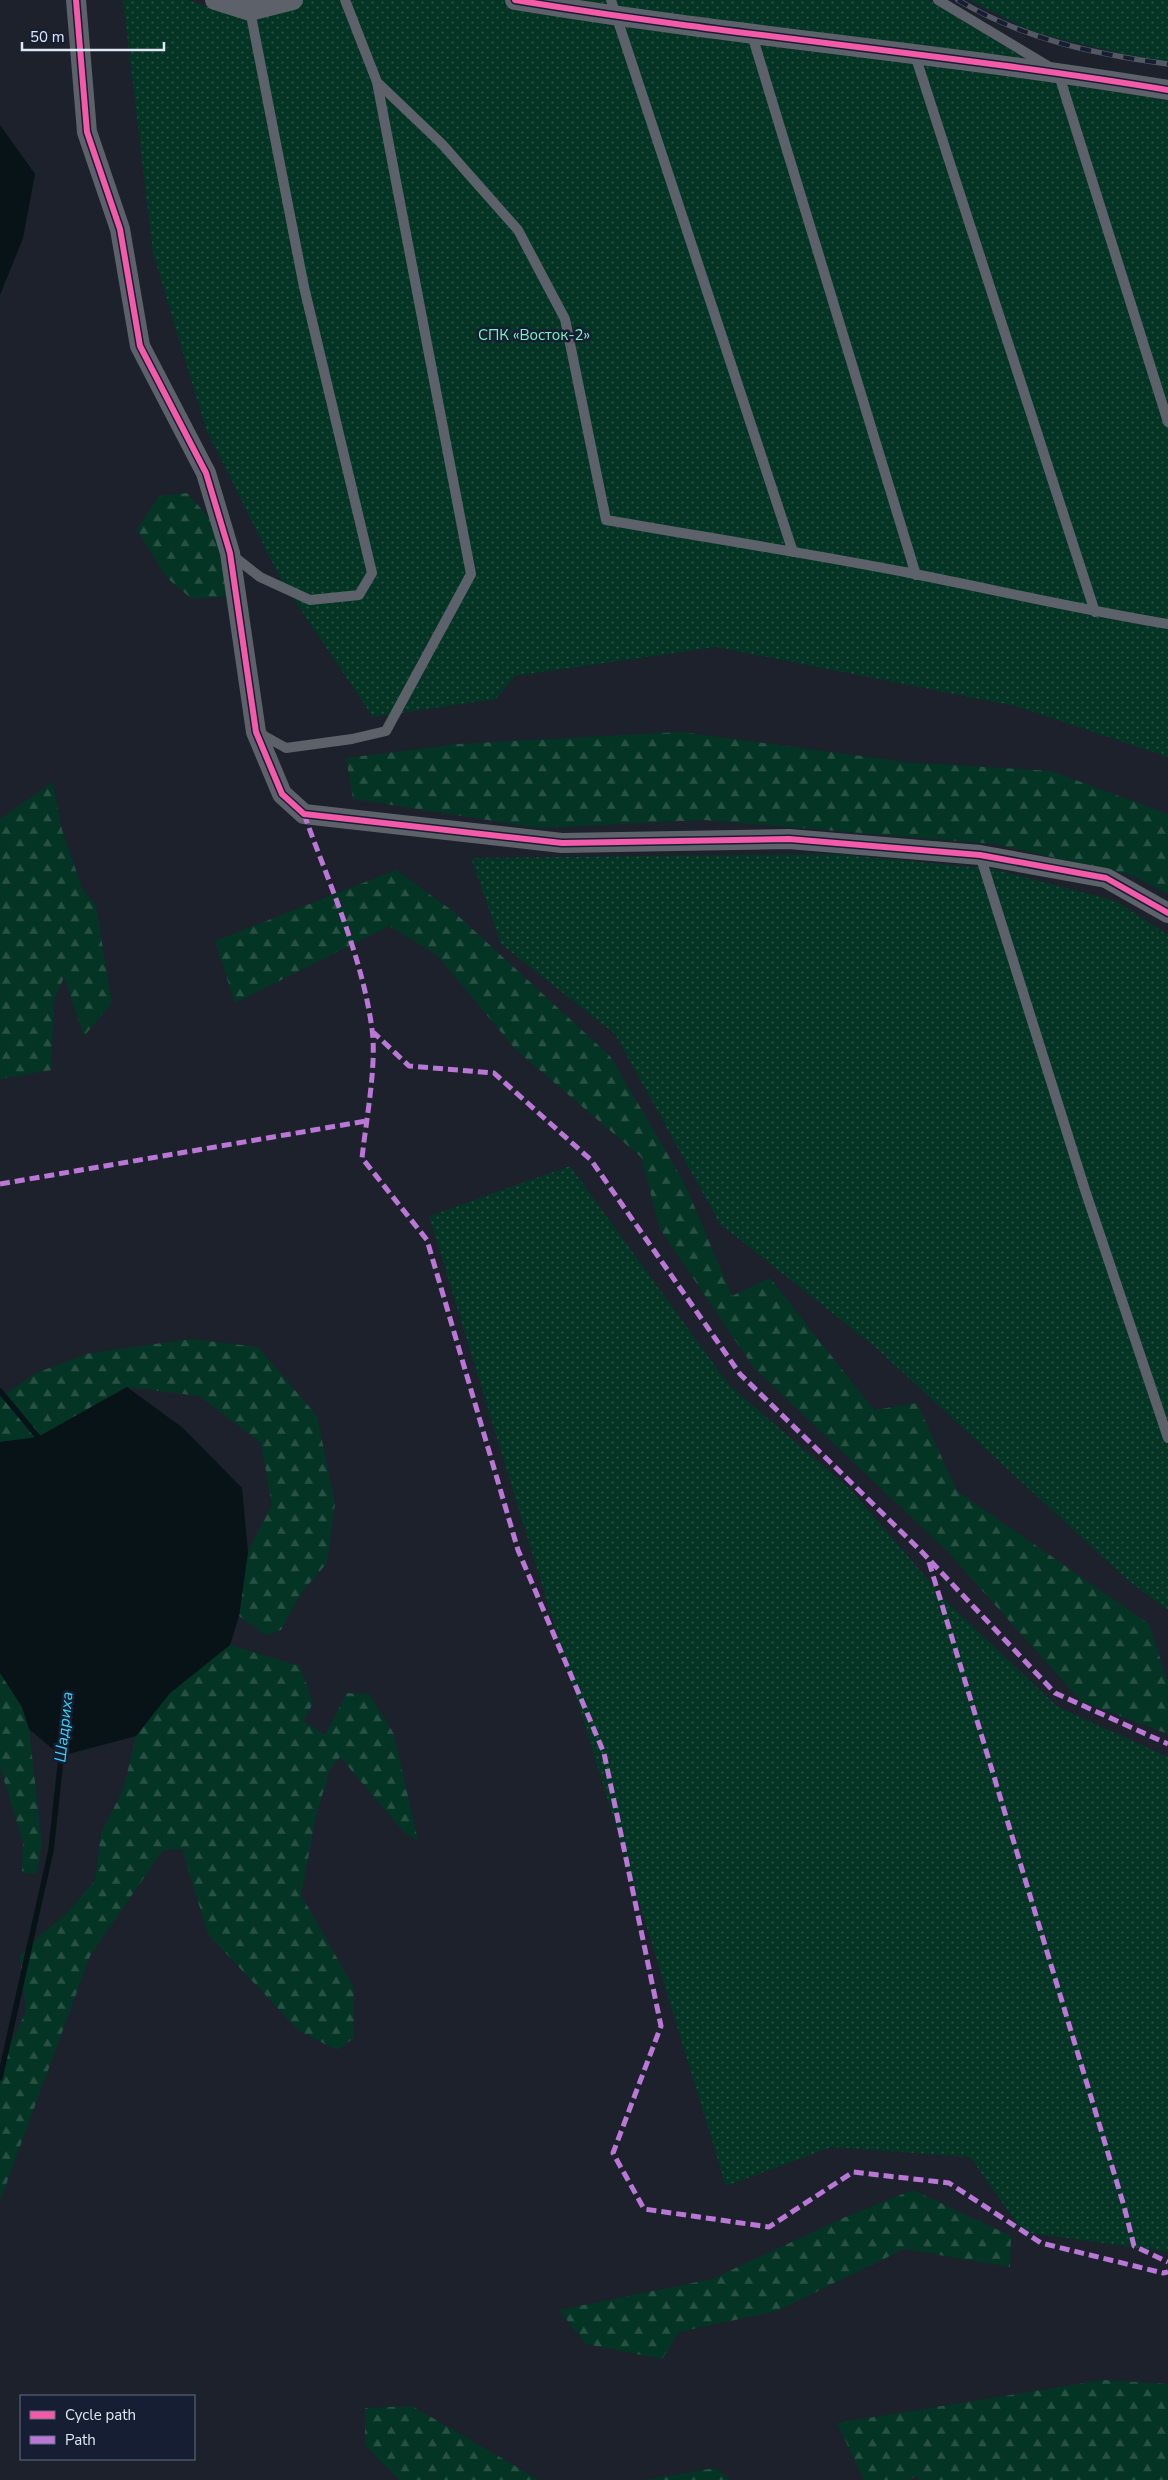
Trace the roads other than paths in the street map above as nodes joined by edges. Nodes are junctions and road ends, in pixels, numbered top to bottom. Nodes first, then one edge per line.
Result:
1 (76, 0) edge
2 (215, 0) edge
3 (293, 0) edge
4 (345, 0) edge
5 (515, 0) edge
6 (938, 0) edge
7 (249, 5) edge
8 (614, 8) edge
9 (752, 35) junction
10 (916, 55) junction
11 (1058, 72) junction
12 (377, 82) junction
13 (1168, 90) edge
14 (1168, 422) edge
15 (230, 552) junction
16 (794, 552) junction
17 (916, 574) junction
18 (1095, 612) junction
19 (1168, 624) edge
20 (256, 732) junction
21 (980, 855) junction
22 (1168, 913) edge
23 (1168, 1438) edge

1 - 15 street
2 - 7 street
3 - 7 street
4 - 12 lane
5 - 8 street
6 - 11 lane
7 - 15 lane
8 - 9 street
8 - 16 lane
9 - 10 street
9 - 17 lane
10 - 11 street
10 - 18 lane
11 - 13 street
11 - 14 lane
12 - 16 lane
12 - 20 lane
15 - 20 street
16 - 17 lane
17 - 18 lane
18 - 19 lane
20 - 21 street
21 - 22 street
21 - 23 lane

